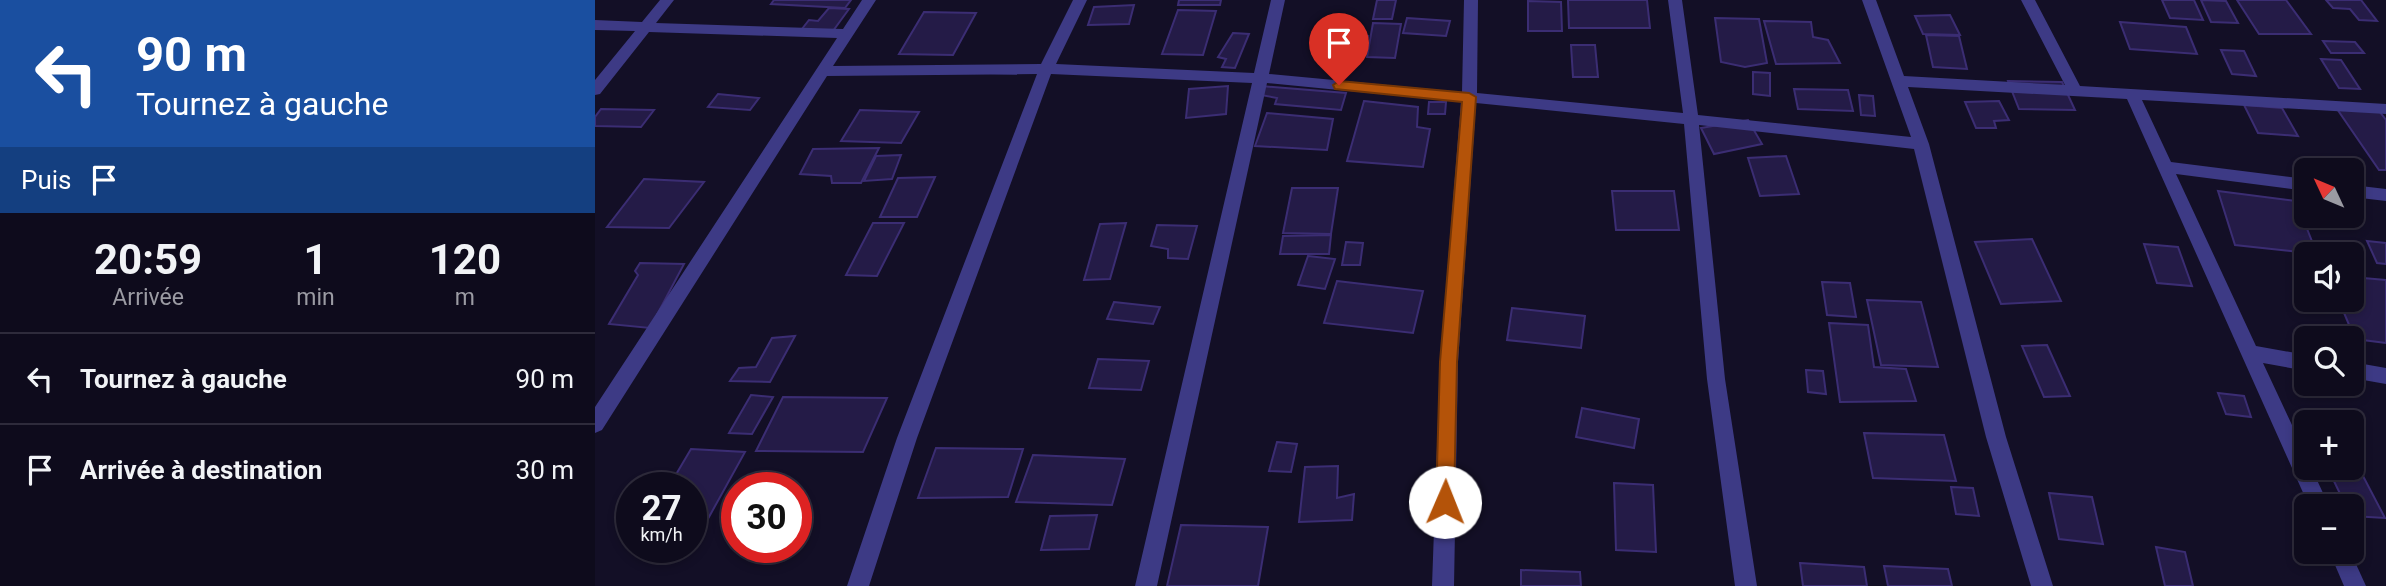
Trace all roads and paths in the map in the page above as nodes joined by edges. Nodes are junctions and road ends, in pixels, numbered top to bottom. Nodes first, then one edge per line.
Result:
1 (667, 0) edge
2 (869, 0) edge
3 (1080, 0) edge
4 (1278, 0) edge
5 (1471, 0) edge
6 (1675, 0) edge
7 (1869, 0) edge
8 (2028, 0) edge
9 (595, 25) edge
10 (643, 29) junction
11 (847, 34) junction
12 (1047, 69) junction
13 (822, 71) junction
14 (1262, 78) junction
15 (1898, 81) junction
16 (595, 90) edge
17 (2076, 92) junction
18 (2133, 96) junction
19 (1469, 97) junction
20 (2386, 108) edge
21 (1691, 119) junction
22 (1921, 144) junction
23 (2166, 167) junction
24 (2294, 183) edge
25 (2364, 192) edge
26 (2386, 195) edge
27 (2250, 353) junction
28 (2294, 361) edge
29 (2364, 372) edge
30 (2386, 376) edge
31 (595, 425) edge
32 (2314, 494) edge
33 (2345, 564) edge
34 (859, 586) edge
35 (1146, 586) edge
36 (1443, 586) edge
37 (1747, 586) edge
38 (2042, 586) edge
39 (2355, 586) edge

1 - 10 street
2 - 11 street
3 - 12 street
4 - 14 street
5 - 19 street
6 - 21 street
7 - 15 street
8 - 17 street
9 - 10 street
10 - 11 street
10 - 16 street
11 - 13 street
12 - 13 street
12 - 14 street
12 - 34 street
13 - 31 street
14 - 19 street
14 - 35 street
15 - 17 street
15 - 22 street
17 - 18 street
18 - 20 street
18 - 23 street
19 - 21 street
19 - 36 street
21 - 22 street
21 - 37 street
22 - 38 street
23 - 24 street
23 - 27 street
25 - 26 street
27 - 28 street
27 - 32 street
29 - 30 street
33 - 39 street

